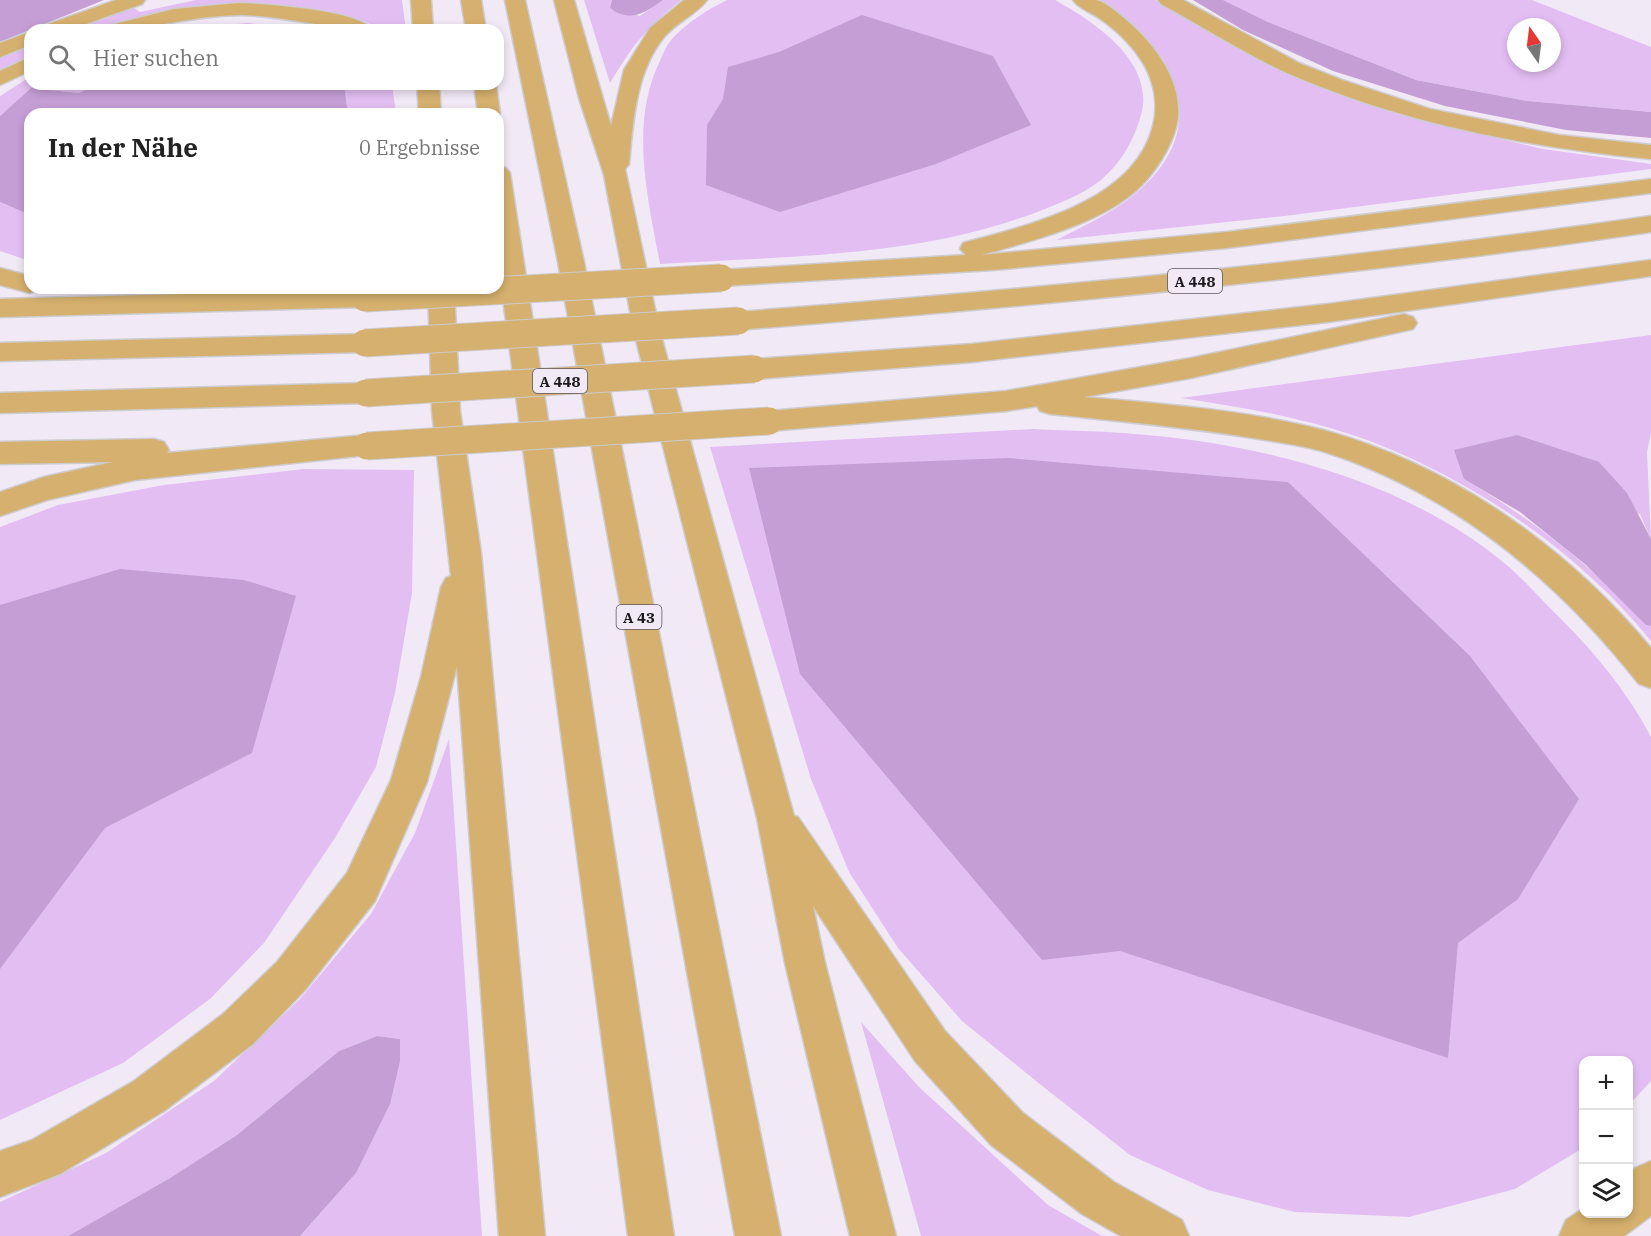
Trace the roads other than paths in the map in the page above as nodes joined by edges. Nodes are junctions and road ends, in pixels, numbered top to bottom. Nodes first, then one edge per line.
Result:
1 (135, 0) edge
2 (420, 0) edge
3 (471, 0) edge
4 (515, 0) edge
5 (564, 0) edge
6 (697, 0) edge
7 (1083, 0) edge
8 (1167, 0) edge
9 (67, 24) edge
10 (144, 24) edge
11 (346, 24) edge
12 (422, 24) edge
13 (475, 24) edge
14 (24, 41) edge
15 (0, 51) edge
16 (24, 66) edge
17 (0, 79) edge
18 (486, 90) edge
19 (488, 108) edge
20 (1651, 152) edge
21 (616, 175) junction
22 (1651, 186) edge
23 (504, 215) edge
24 (1651, 224) edge
25 (849, 268) junction
26 (1651, 269) edge
27 (0, 276) edge
28 (24, 283) edge
29 (504, 290) edge
30 (64, 294) edge
31 (436, 294) edge
32 (441, 294) edge
33 (100, 304) junction
34 (0, 308) edge
35 (0, 352) edge
36 (1006, 400) junction
37 (0, 403) edge
38 (367, 447) junction
39 (0, 453) edge
40 (0, 504) edge
41 (465, 553) junction
42 (1651, 673) edge
43 (776, 818) junction
44 (0, 1174) edge
45 (1651, 1184) edge
46 (1633, 1202) edge
47 (1611, 1218) edge
48 (522, 1236) edge
49 (651, 1236) edge
50 (758, 1236) edge
51 (873, 1236) edge
52 (1166, 1236) edge
53 (1582, 1236) edge

1 - 9 highway
2 - 12 highway
3 - 13 highway
4 - 50 highway, A 43
5 - 21 highway
6 - 21 highway
7 - 25 highway
8 - 20 highway
10 - 11 highway
14 - 15 highway
16 - 17 highway
18 - 19 highway
21 - 43 highway
22 - 25 highway
23 - 49 highway
24 - 35 highway, A 448, bridge
25 - 29 highway, bridge
26 - 36 highway
26 - 37 highway, A 448, bridge
27 - 28 highway
30 - 33 highway
31 - 33 highway, bridge
32 - 41 highway
33 - 34 highway
36 - 38 highway, bridge
36 - 42 highway
38 - 39 highway
38 - 40 highway
41 - 44 highway
41 - 48 highway
43 - 51 highway
43 - 52 highway
45 - 46 highway
47 - 53 highway

